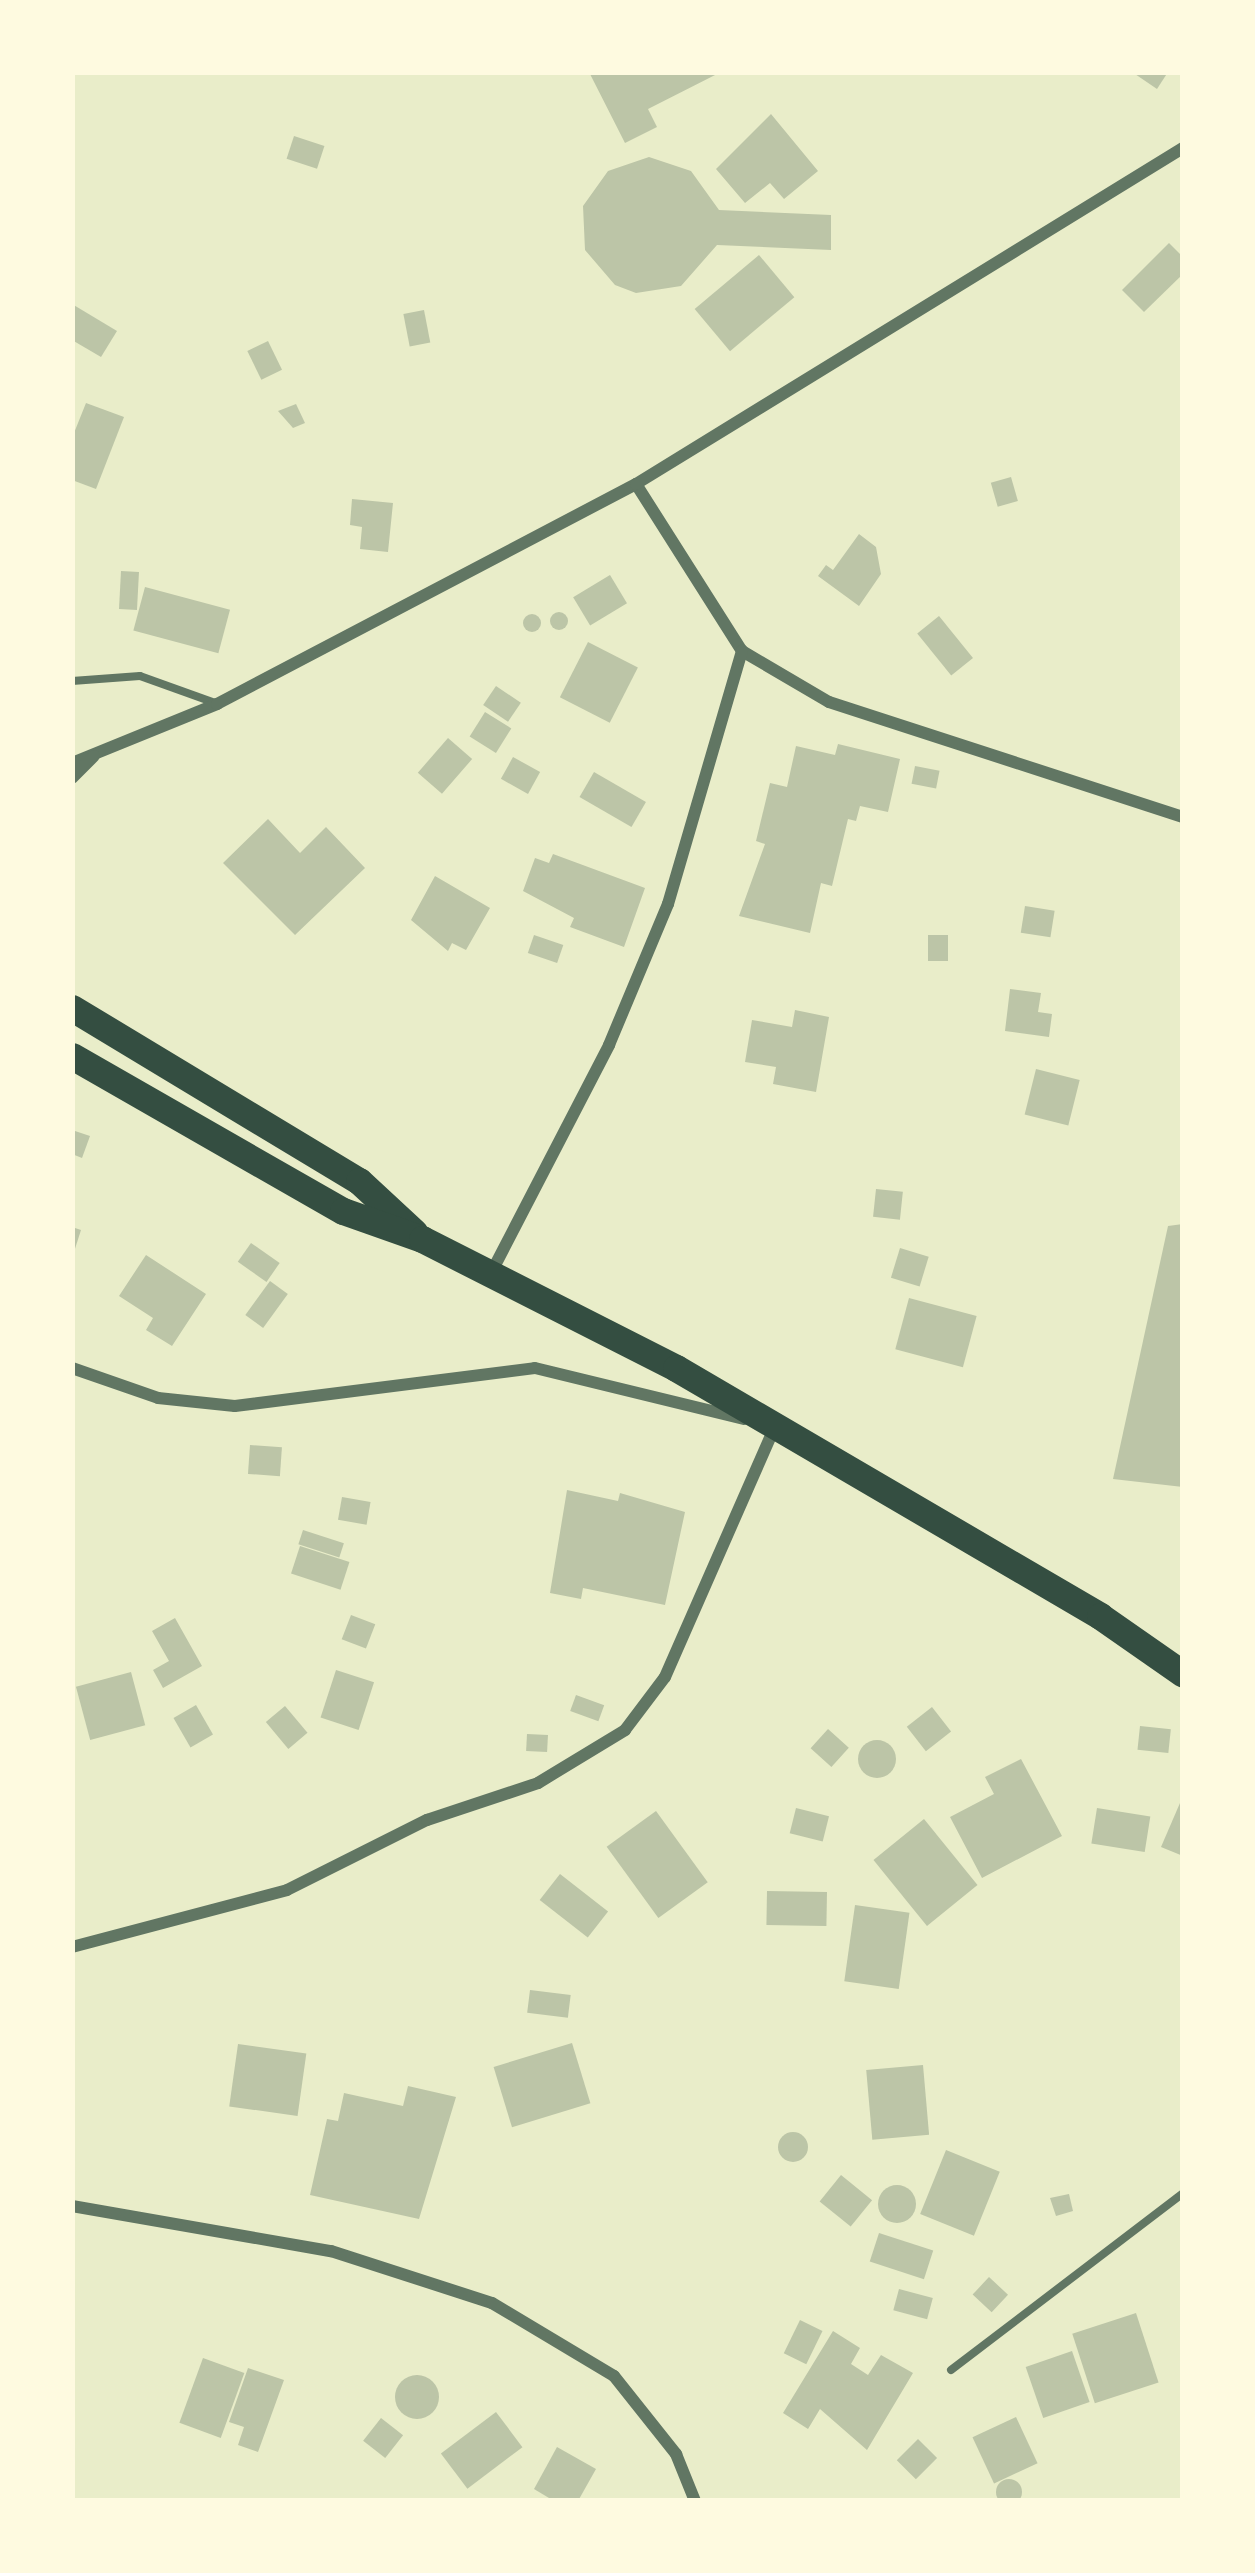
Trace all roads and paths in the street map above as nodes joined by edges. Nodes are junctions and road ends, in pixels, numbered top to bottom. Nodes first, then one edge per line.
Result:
1 (1183, 148) edge
2 (636, 484) junction
3 (742, 651) junction
4 (72, 681) edge
5 (217, 704) junction
6 (104, 747) junction
7 (72, 763) edge
8 (72, 778) edge
9 (1183, 817) edge
10 (72, 1008) edge
11 (72, 1056) edge
12 (422, 1239) junction
13 (489, 1276) junction
14 (72, 1368) edge
15 (778, 1428) junction
16 (1183, 1674) edge
17 (72, 1947) edge
18 (1183, 2193) edge
19 (72, 2206) edge
20 (951, 2370) dead end
21 (695, 2501) edge

1 - 2 street
2 - 3 street
2 - 5 street
3 - 9 street
3 - 13 street
4 - 5 lane
5 - 6 street
6 - 7 street
6 - 8 street
10 - 12 highway
11 - 12 highway
12 - 13 highway
13 - 15 highway
14 - 15 street
15 - 16 highway
15 - 17 street
18 - 20 lane
19 - 21 street

